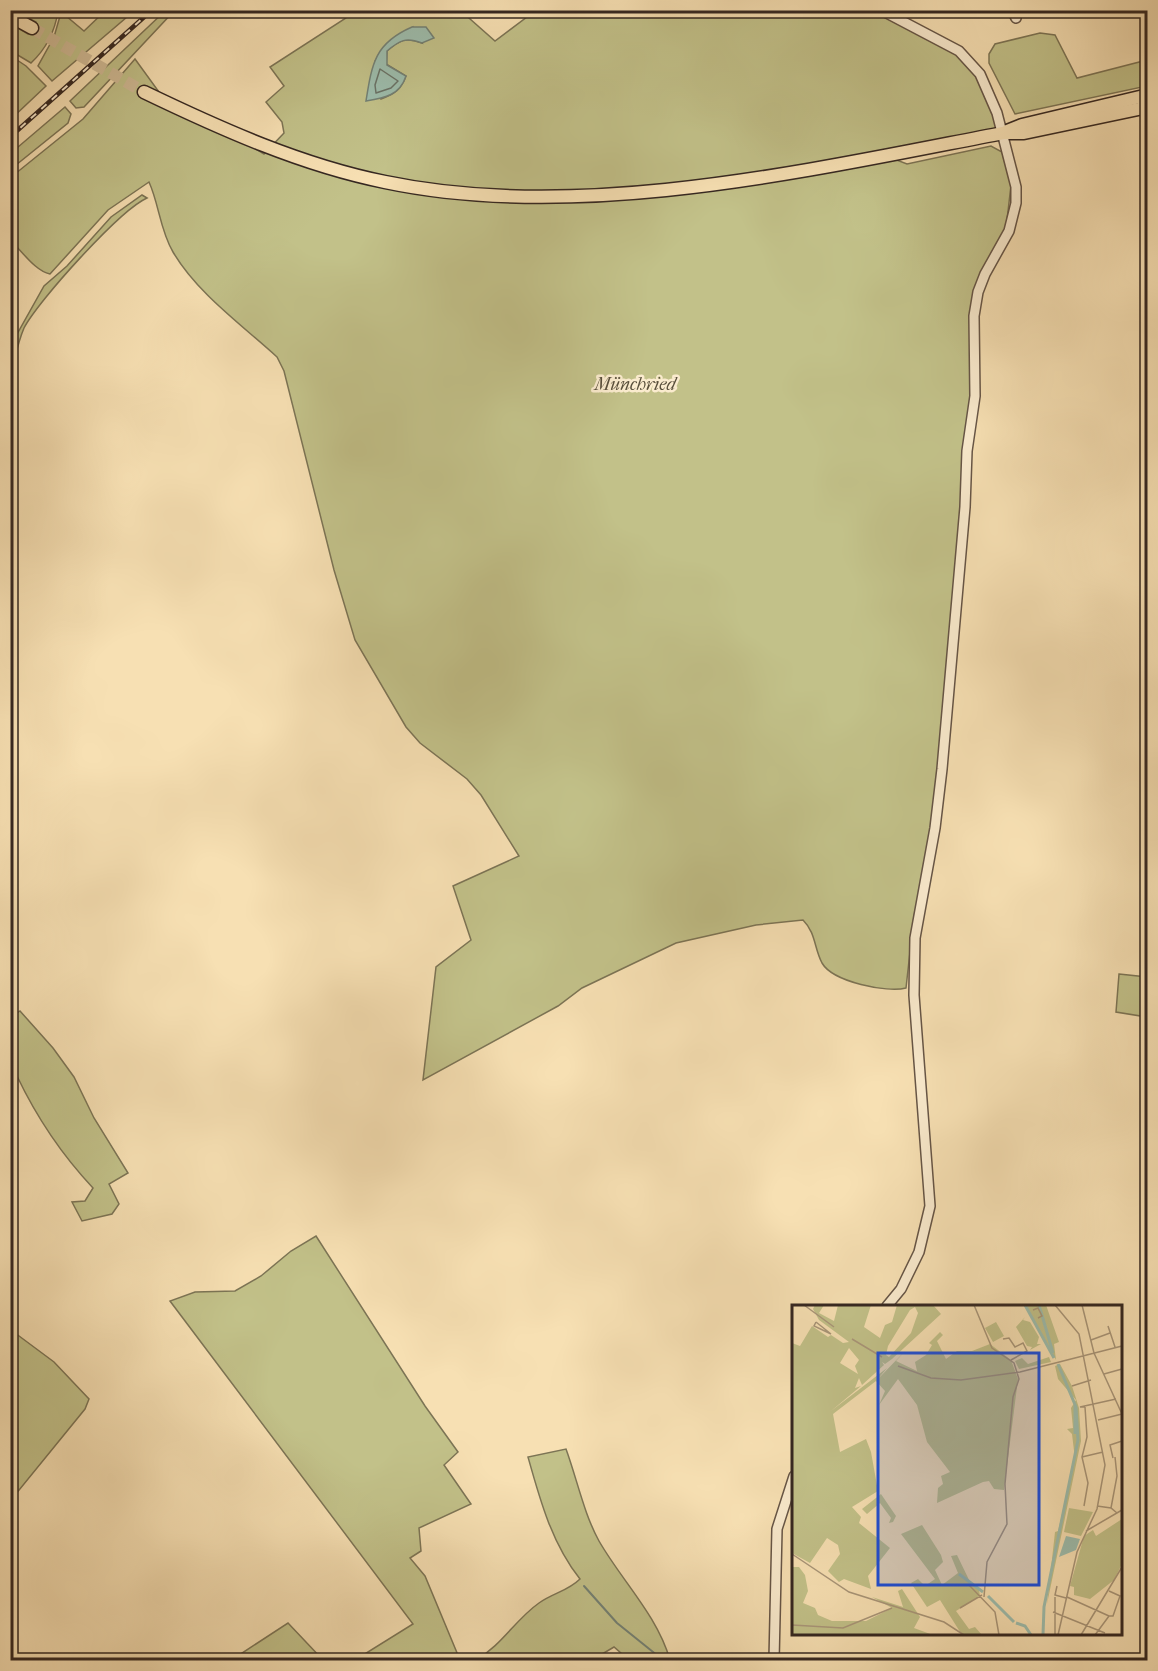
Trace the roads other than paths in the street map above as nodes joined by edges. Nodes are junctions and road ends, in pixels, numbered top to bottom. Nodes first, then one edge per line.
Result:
1 (881, 10) edge
2 (10, 16) edge
3 (32, 28) tunnel mouth
4 (144, 92) tunnel mouth
5 (1148, 95) edge
6 (1148, 107) edge
7 (1003, 133) junction
8 (888, 1305) edge
9 (792, 1482) edge
10 (774, 1660) edge

1 - 7 street
2 - 3 main road
4 - 7 main road
5 - 7 main road
6 - 7 main road
7 - 8 street
9 - 10 street

